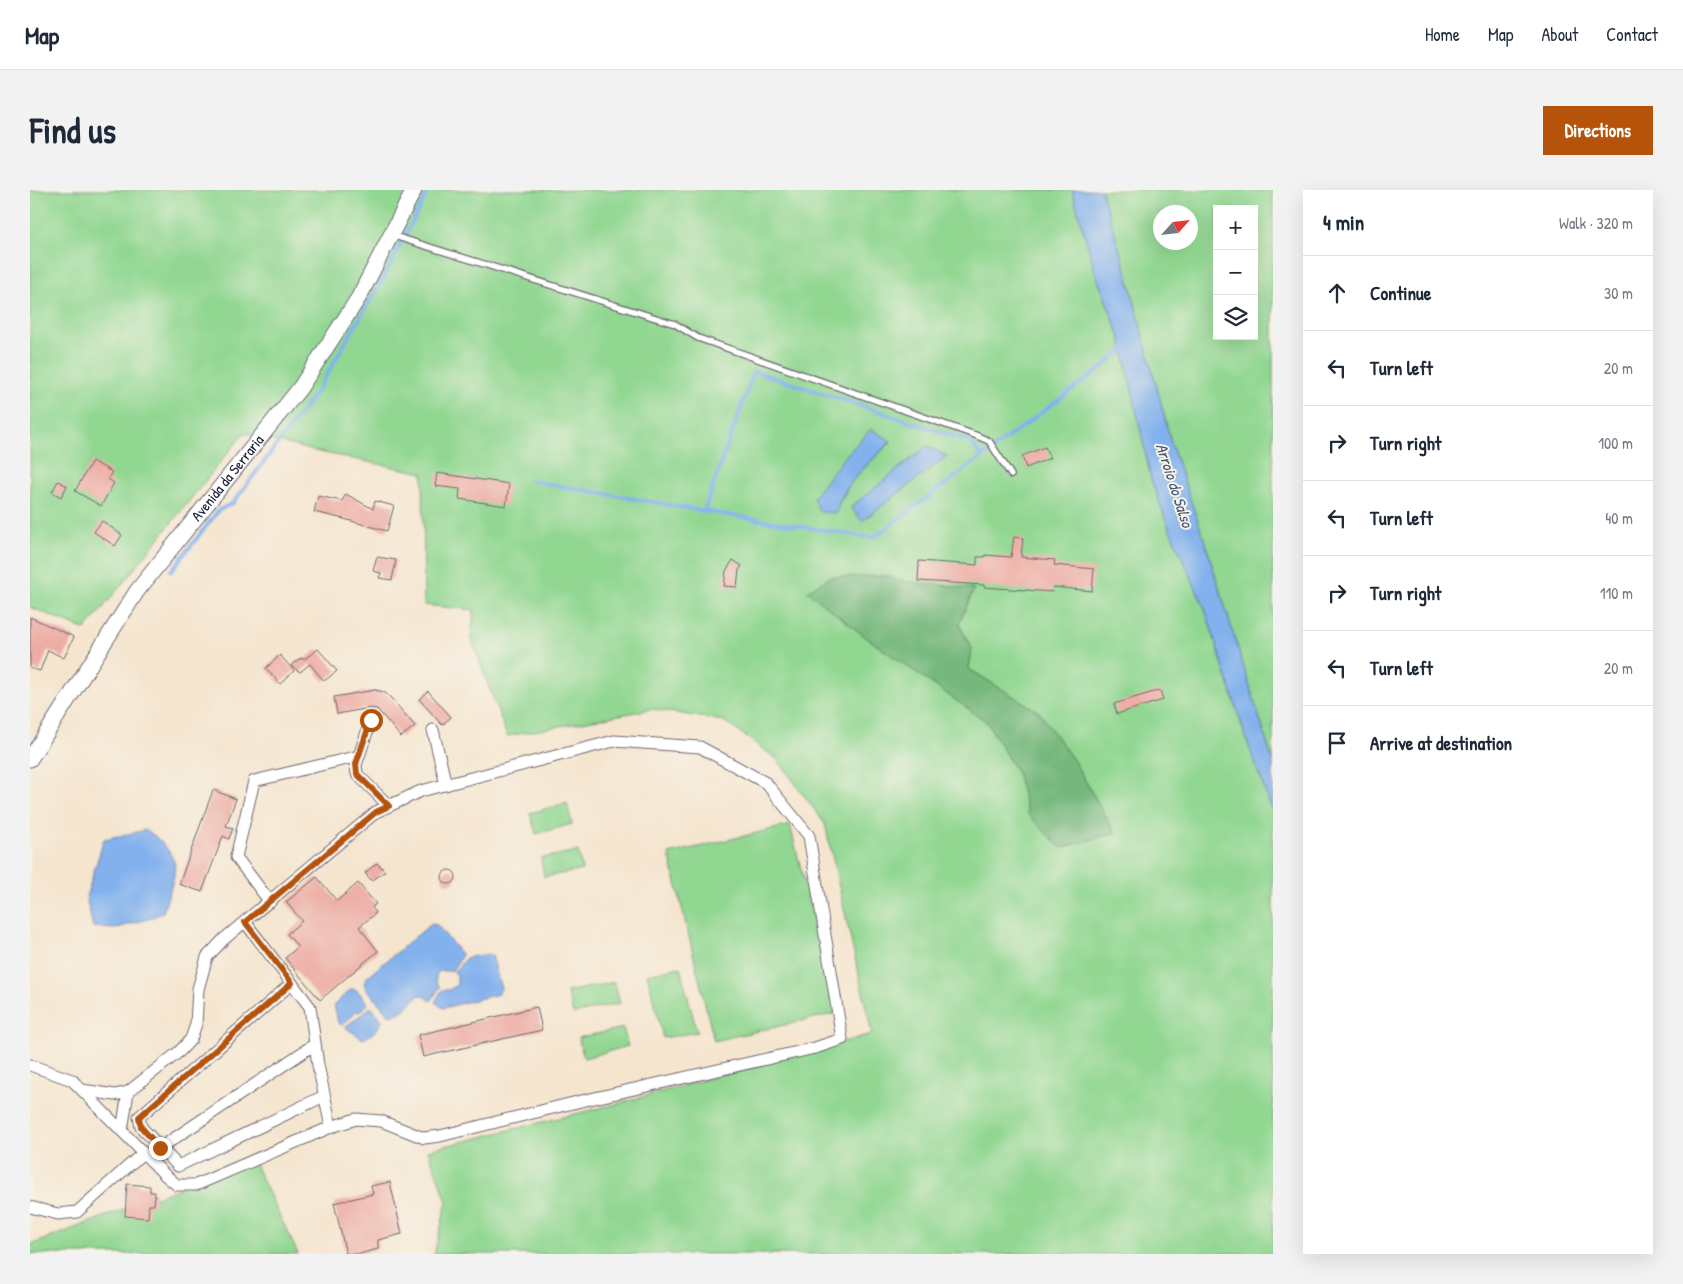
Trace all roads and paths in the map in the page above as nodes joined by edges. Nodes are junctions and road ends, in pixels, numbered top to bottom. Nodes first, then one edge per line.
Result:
1 (414, 190) edge
2 (391, 235) junction
3 (1011, 475) dead end
4 (371, 720) dead end
5 (433, 730) dead end
6 (359, 756) junction
7 (30, 760) edge
8 (446, 784) junction
9 (389, 806) junction
10 (270, 902) junction
11 (245, 922) junction
12 (292, 983) junction
13 (315, 1044) junction
14 (30, 1065) edge
15 (82, 1090) junction
16 (128, 1092) junction
17 (324, 1096) junction
18 (331, 1127) junction
19 (122, 1131) junction
20 (160, 1148) junction
21 (143, 1152) junction
22 (30, 1206) edge

1 - 2 main road, Avenida da Serraria
2 - 3 lane
2 - 7 main road, Avenida da Serraria
4 - 6 street
5 - 8 street
6 - 9 street
6 - 10 street
8 - 9 street
8 - 18 street
9 - 10 street
10 - 11 street
11 - 12 street
11 - 16 street
12 - 13 street
12 - 20 street
13 - 17 street
13 - 20 street
14 - 15 street
15 - 16 street
15 - 19 street
16 - 19 street
17 - 18 street
17 - 20 street
18 - 21 street
19 - 21 street
21 - 22 street

